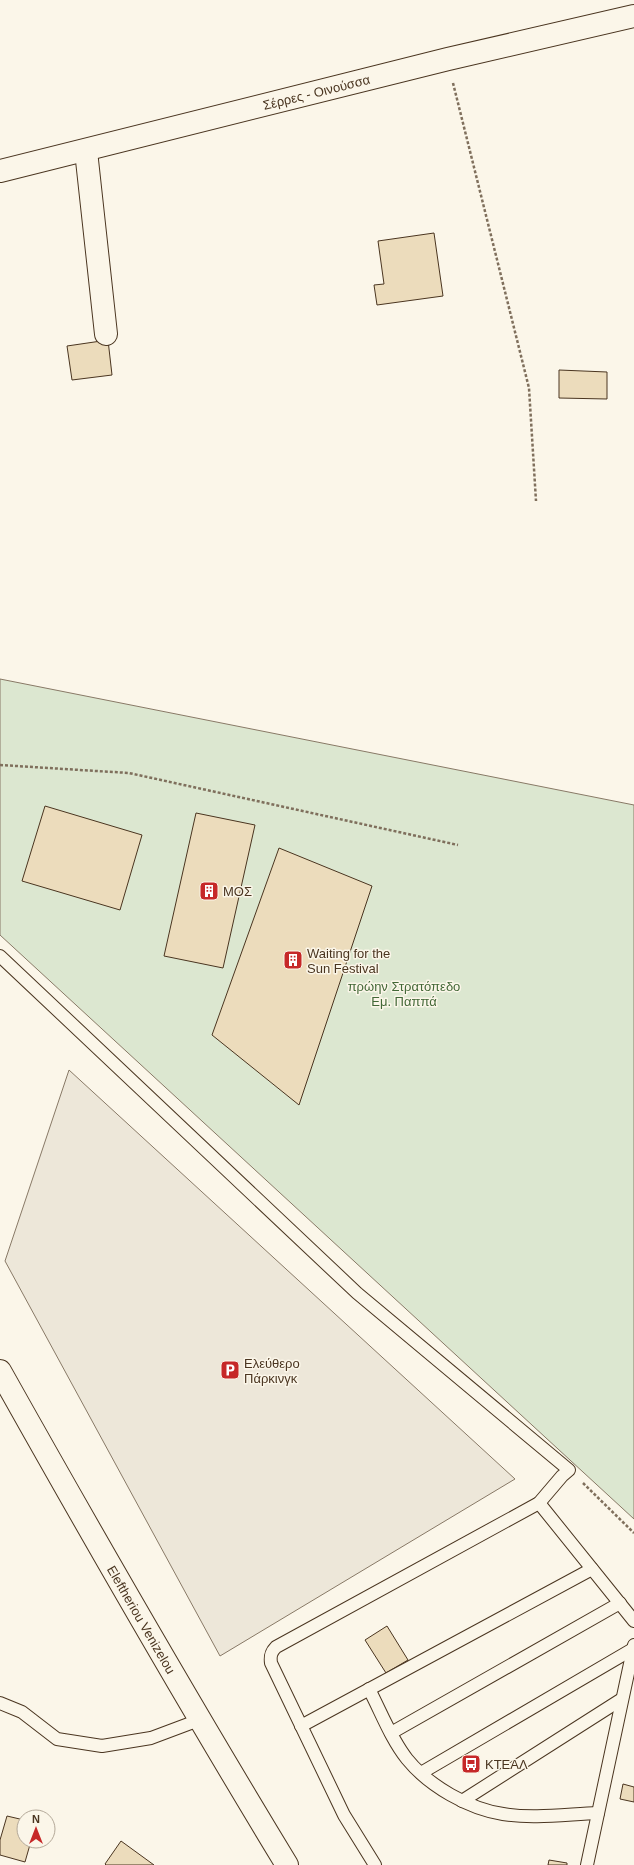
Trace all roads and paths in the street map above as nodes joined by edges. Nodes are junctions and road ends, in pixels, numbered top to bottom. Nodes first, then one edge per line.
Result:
1 (634, 16) edge
2 (448, 60) junction
3 (86, 150) junction
4 (0, 171) edge
5 (106, 334) dead end
6 (536, 501) dead end
7 (0, 765) edge
8 (458, 845) dead end
9 (0, 956) edge
10 (0, 1371) edge
11 (569, 1470) junction
12 (539, 1503) junction
13 (634, 1533) edge
14 (592, 1569) junction
15 (620, 1603) junction
16 (634, 1621) edge
17 (633, 1647) edge
18 (369, 1689) junction
19 (622, 1699) junction
20 (0, 1703) edge
21 (199, 1720) junction
22 (301, 1726) junction
23 (391, 1733) junction
24 (422, 1773) junction
25 (462, 1801) junction
26 (598, 1813) junction
27 (287, 1865) edge
28 (375, 1865) edge
29 (587, 1865) edge

1 - 2 street, Σέρρες - Οινούσσα
2 - 3 street, Σέρρες - Οινούσσα
2 - 6 path
3 - 4 street, Σέρρες - Οινούσσα
3 - 5 street
7 - 8 path
9 - 11 lane
10 - 21 street, Eleftheriou Venizelou
11 - 12 lane
11 - 13 path
12 - 14 lane
12 - 22 lane
14 - 15 lane
14 - 18 lane
15 - 16 lane
15 - 23 lane
17 - 19 lane
17 - 24 lane
18 - 22 lane
18 - 23 lane
19 - 25 lane
19 - 26 lane
20 - 21 lane
21 - 27 street, Eleftheriou Venizelou
22 - 28 lane
23 - 24 lane
24 - 25 lane
25 - 26 lane
26 - 29 lane

